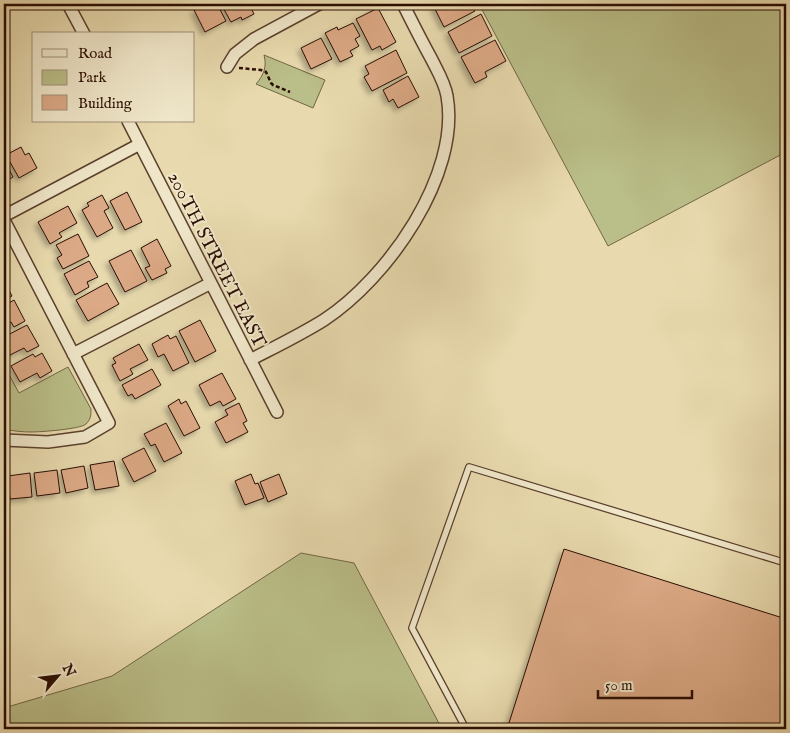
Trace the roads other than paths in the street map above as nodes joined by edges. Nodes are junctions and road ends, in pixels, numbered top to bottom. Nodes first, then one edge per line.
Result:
1 (68, 4) edge
2 (320, 4) edge
3 (403, 4) edge
4 (83, 32) edge
5 (226, 67) road end
6 (129, 122) edge
7 (140, 144) junction
8 (4, 218) edge
9 (211, 283) junction
10 (73, 354) junction
11 (250, 360) junction
12 (277, 412) dead end
13 (4, 440) edge
14 (786, 563) edge
15 (466, 729) edge

1 - 4 street
2 - 5 street
3 - 11 street
6 - 7 street, 200TH STREET EAST
7 - 8 street
7 - 9 street, 200TH STREET EAST
8 - 10 street
9 - 10 street
9 - 11 street, 200TH STREET EAST
10 - 13 street
11 - 12 street, 200TH STREET EAST
14 - 15 lane

